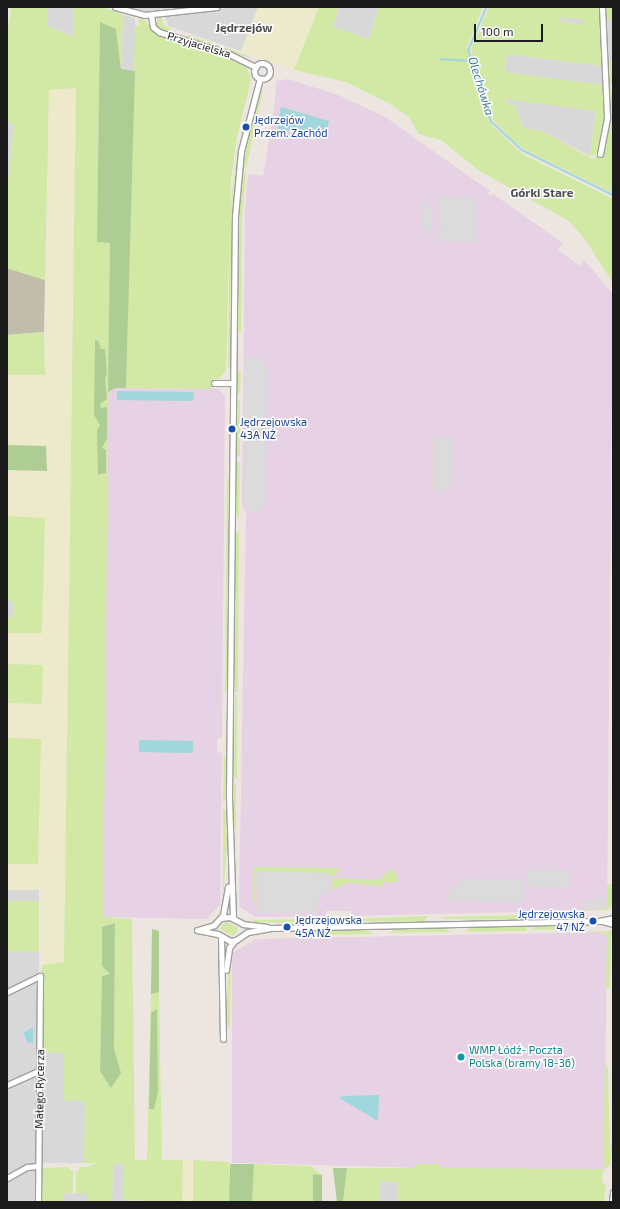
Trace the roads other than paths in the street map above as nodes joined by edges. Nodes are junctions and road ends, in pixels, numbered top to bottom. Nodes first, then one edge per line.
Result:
1 (115, 7) edge
2 (217, 7) edge
3 (602, 7) edge
4 (150, 15) junction
5 (256, 67) junction
6 (260, 78) junction
7 (600, 154) dead end
8 (214, 383) dead end
9 (233, 383) junction
10 (230, 873) junction
11 (221, 918) junction
12 (233, 918) junction
13 (613, 918) edge
14 (599, 921) junction
15 (239, 922) junction
16 (216, 923) junction
17 (613, 924) edge
18 (270, 928) junction
19 (220, 935) junction
20 (241, 936) junction
21 (234, 941) junction
22 (223, 987) junction
23 (7, 992) edge
24 (223, 1039) dead end
25 (40, 1070) junction
26 (7, 1085) edge
27 (38, 1166) junction
28 (7, 1178) edge
29 (613, 1192) edge
30 (38, 1202) edge
31 (612, 1202) edge

1 - 4 street
2 - 4 street
3 - 7 street
4 - 5 street, Przyjacielska
5 - 6 street
5 - 6 street
6 - 9 street
8 - 9 street
9 - 10 street
10 - 11 street
10 - 12 street
11 - 12 street
11 - 16 street
12 - 15 street
13 - 14 street
14 - 17 street
14 - 18 street
15 - 18 street
15 - 20 street
16 - 19 street
16 - 19 street
18 - 20 street
19 - 21 street
19 - 22 street
20 - 21 street
21 - 22 street
22 - 24 street
23 - 25 street, Małego Rycerza
25 - 26 street
25 - 27 street, Małego Rycerza
27 - 28 street
27 - 30 street, Małego Rycerza
29 - 31 street

